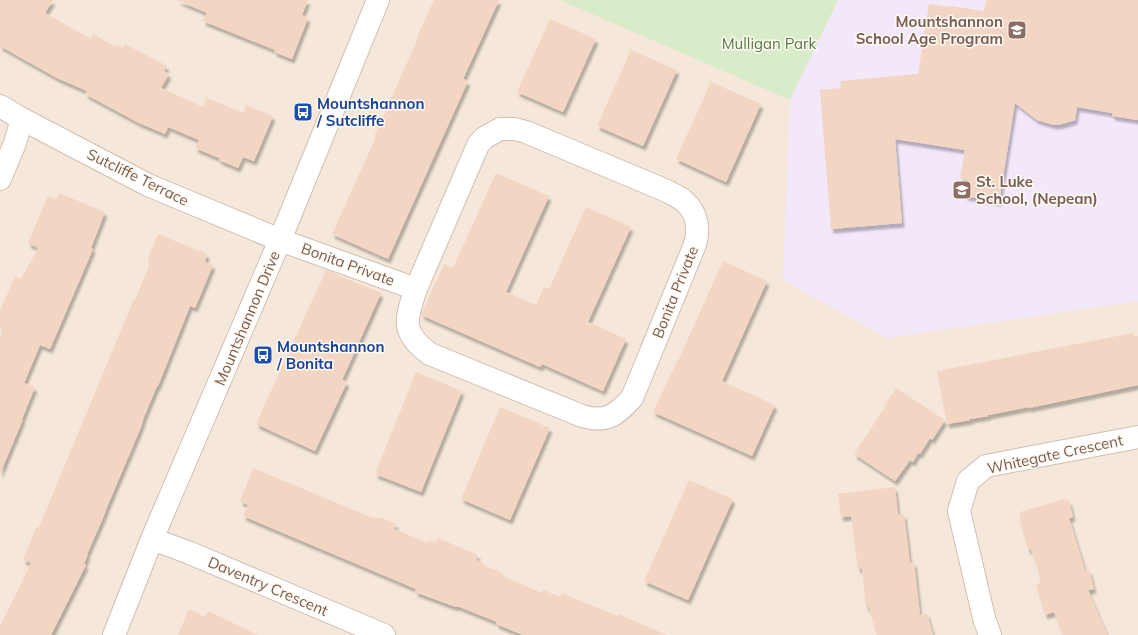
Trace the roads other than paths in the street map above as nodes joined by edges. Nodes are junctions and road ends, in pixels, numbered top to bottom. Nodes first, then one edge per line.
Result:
1 (378, 0) edge
2 (0, 106) edge
3 (22, 119) junction
4 (0, 179) edge
5 (280, 240) junction
6 (416, 289) junction
7 (1138, 437) edge
8 (152, 539) junction
9 (114, 635) edge
10 (384, 635) edge
11 (990, 635) edge

1 - 5 street, Mountshannon Drive
2 - 3 street, Sutcliffe Terrace
3 - 4 street
3 - 5 street, Sutcliffe Terrace
5 - 6 street, Bonita Private
5 - 8 street, Mountshannon Drive
6 - 6 street, Bonita Private
7 - 11 street, Whitegate Crescent
8 - 9 street, Mountshannon Drive
8 - 10 street, Daventry Crescent

